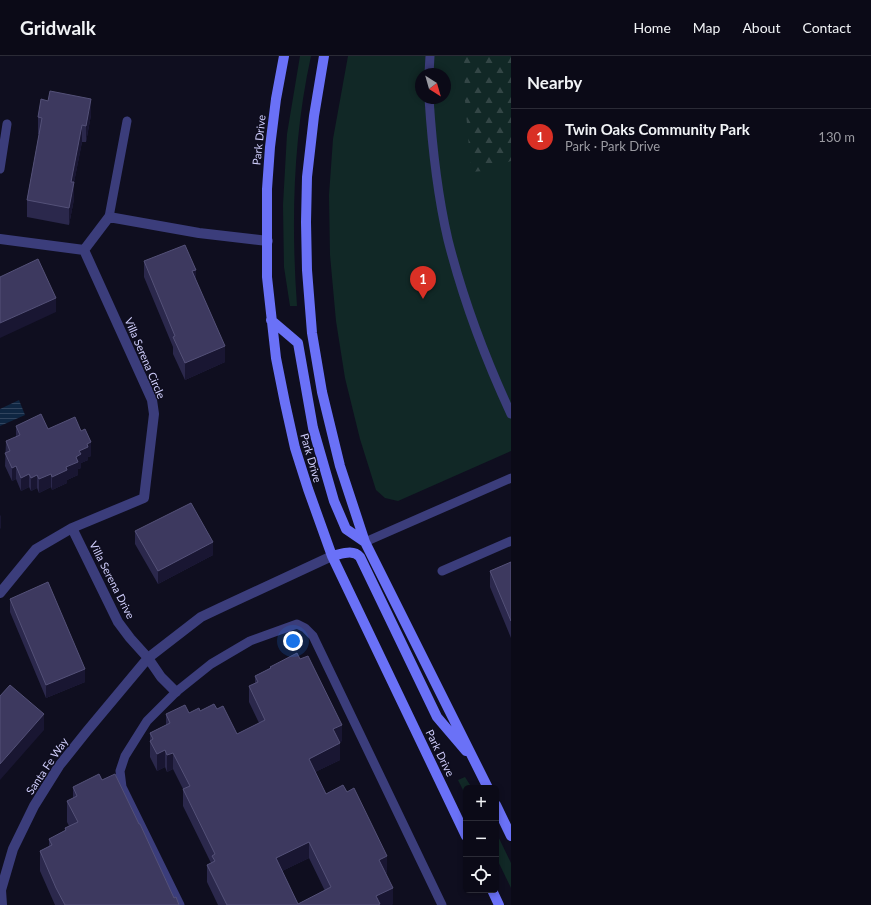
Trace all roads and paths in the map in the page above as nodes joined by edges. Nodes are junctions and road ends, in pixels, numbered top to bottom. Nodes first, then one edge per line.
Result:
1 (284, 56) edge
2 (324, 56) edge
3 (430, 56) edge
4 (429, 68) edge
5 (429, 104) edge
6 (127, 121) dead end
7 (7, 124) dead end
8 (0, 168) edge
9 (109, 217) junction
10 (0, 239) edge
11 (268, 241) junction
12 (84, 250) junction
13 (271, 320) junction
14 (511, 414) edge
15 (511, 478) edge
16 (72, 528) junction
17 (511, 541) edge
18 (366, 542) junction
19 (332, 556) junction
20 (442, 572) dead end
21 (0, 593) edge
22 (148, 658) junction
23 (176, 692) junction
24 (478, 766) junction
25 (487, 785) edge
26 (499, 811) edge
27 (463, 830) edge
28 (511, 836) edge
29 (493, 893) edge
30 (2, 905) edge
31 (180, 905) edge
32 (442, 905) edge
33 (499, 905) edge

1 - 11 main road, Park Drive
2 - 18 main road
3 - 4 lane
5 - 14 lane
6 - 9 lane
7 - 8 lane
9 - 11 street
9 - 12 street
10 - 12 street
11 - 13 main road, Park Drive
12 - 16 street, Villa Serena Circle
13 - 18 main road
13 - 19 main road, Park Drive
15 - 18 lane
16 - 21 street, Villa Serena Circle
16 - 22 street, Villa Serena Drive
17 - 20 lane
18 - 24 main road
19 - 22 street, Santa Fe Way
19 - 24 main road
19 - 27 main road, Park Drive
22 - 23 street
22 - 30 street, Santa Fe Way
23 - 31 lane
23 - 32 lane
24 - 25 main road
26 - 28 main road
29 - 33 main road

